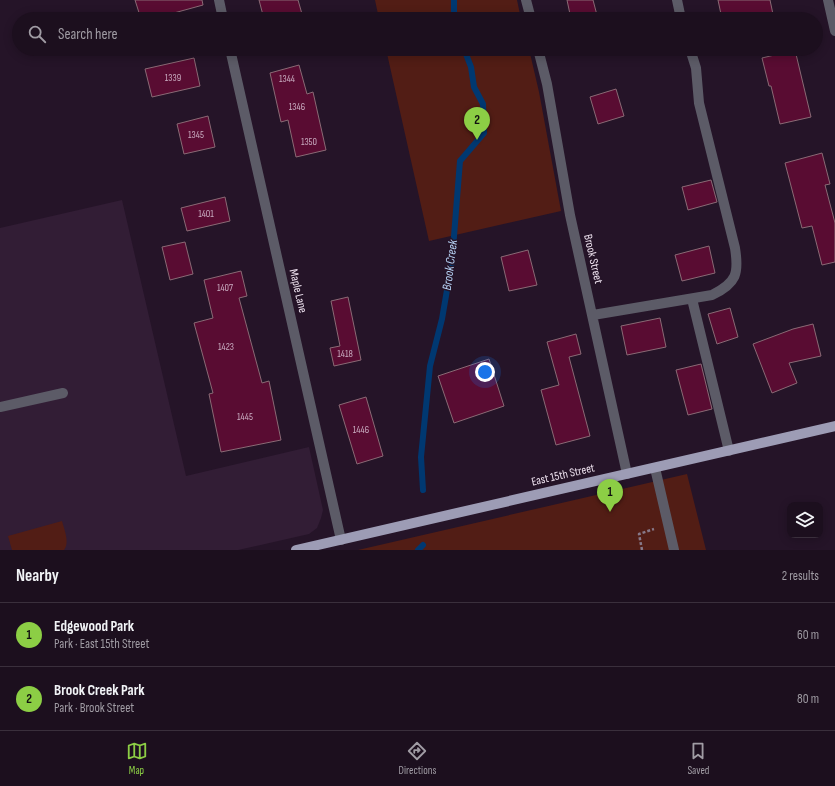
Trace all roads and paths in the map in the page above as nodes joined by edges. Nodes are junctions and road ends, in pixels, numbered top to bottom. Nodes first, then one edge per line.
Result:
1 (219, 0) edge
2 (526, 0) edge
3 (677, 0) edge
4 (828, 0) edge
5 (222, 12) edge
6 (529, 12) edge
7 (680, 12) edge
8 (835, 31) edge
9 (232, 56) edge
10 (540, 56) edge
11 (692, 56) edge
12 (692, 299) junction
13 (592, 316) junction
14 (63, 393) dead end
15 (0, 407) edge
16 (835, 426) edge
17 (728, 451) junction
18 (655, 468) junction
19 (627, 474) junction
20 (653, 523) dead end
21 (341, 540) junction
22 (296, 550) edge
23 (642, 550) edge
24 (674, 550) edge

1 - 5 street
2 - 6 street
3 - 7 street
4 - 8 street
9 - 21 street, Maple Lane
10 - 13 street, Brook Street
11 - 12 street
12 - 13 street
12 - 17 street
13 - 19 street, Brook Street
14 - 15 street
16 - 17 main road, East 15th Street
17 - 18 main road, East 15th Street
18 - 19 main road, East 15th Street
18 - 24 street
19 - 21 main road, East 15th Street
20 - 23 path
21 - 22 main road, East 15th Street

